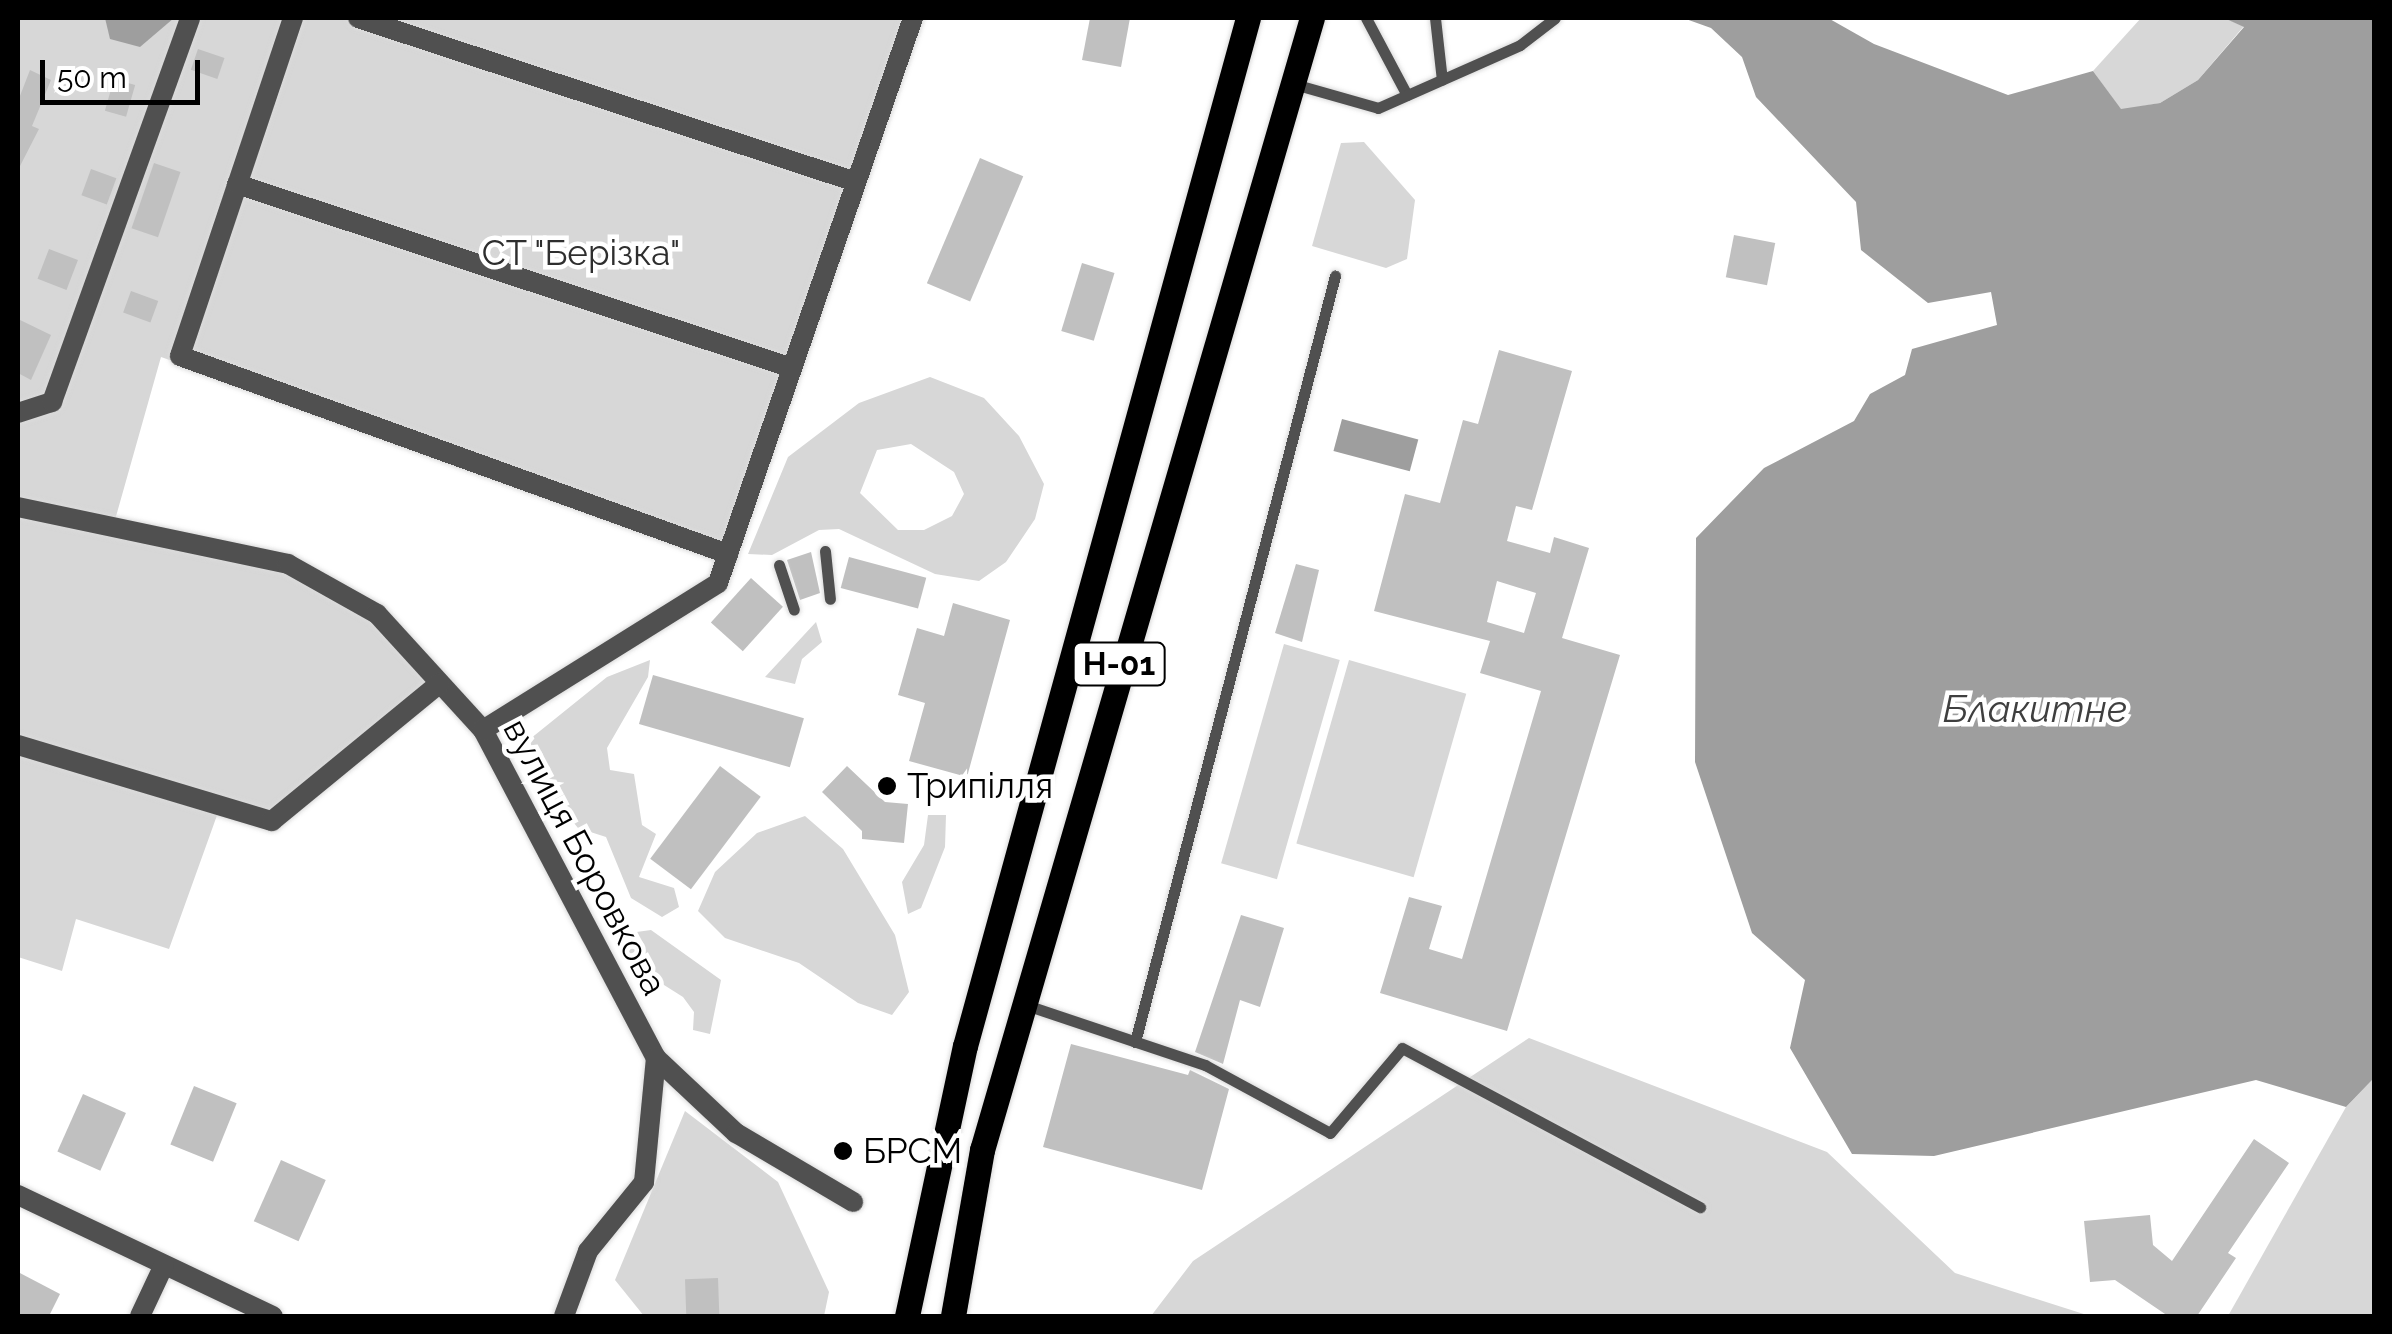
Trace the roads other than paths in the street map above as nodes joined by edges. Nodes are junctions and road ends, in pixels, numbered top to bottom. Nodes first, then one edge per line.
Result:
1 (190, 18) edge
2 (292, 18) edge
3 (358, 18) edge
4 (913, 18) edge
5 (1248, 18) edge
6 (1312, 18) edge
7 (1366, 18) edge
8 (1435, 18) edge
9 (1555, 18) edge
10 (1442, 80) junction
11 (1294, 84) junction
12 (1407, 95) junction
13 (856, 182) junction
14 (237, 184) junction
15 (1335, 276) dead end
16 (792, 368) junction
17 (18, 414) edge
18 (18, 507) edge
19 (825, 552) dead end
20 (728, 554) junction
21 (779, 565) dead end
22 (830, 600) dead end
23 (794, 610) dead end
24 (440, 683) junction
25 (483, 730) junction
26 (18, 745) edge
27 (1023, 1004) junction
28 (1134, 1042) junction
29 (656, 1058) junction
30 (18, 1195) edge
31 (853, 1202) dead end
32 (1700, 1207) dead end
33 (164, 1265) junction
34 (140, 1316) edge
35 (273, 1316) edge
36 (564, 1316) edge
37 (907, 1316) edge
38 (952, 1316) edge

1 - 17 street
2 - 14 street
3 - 13 street
4 - 13 street
5 - 37 main road, Н-01
6 - 11 main road, Н-01
7 - 12 lane
8 - 10 lane
9 - 10 lane
10 - 12 lane
11 - 12 lane
11 - 27 main road, Н-01
13 - 16 street
14 - 16 street
14 - 20 street
15 - 28 lane
16 - 20 street
18 - 24 street, вулиця Боровкова
19 - 22 lane
20 - 25 street
21 - 23 lane
24 - 25 street, вулиця Боровкова
24 - 26 street
25 - 29 street, вулиця Боровкова
27 - 28 lane
27 - 38 main road, Н-01
28 - 32 lane
29 - 31 street, вулиця Боровкова
29 - 36 street
30 - 33 street
33 - 34 street
33 - 35 street

